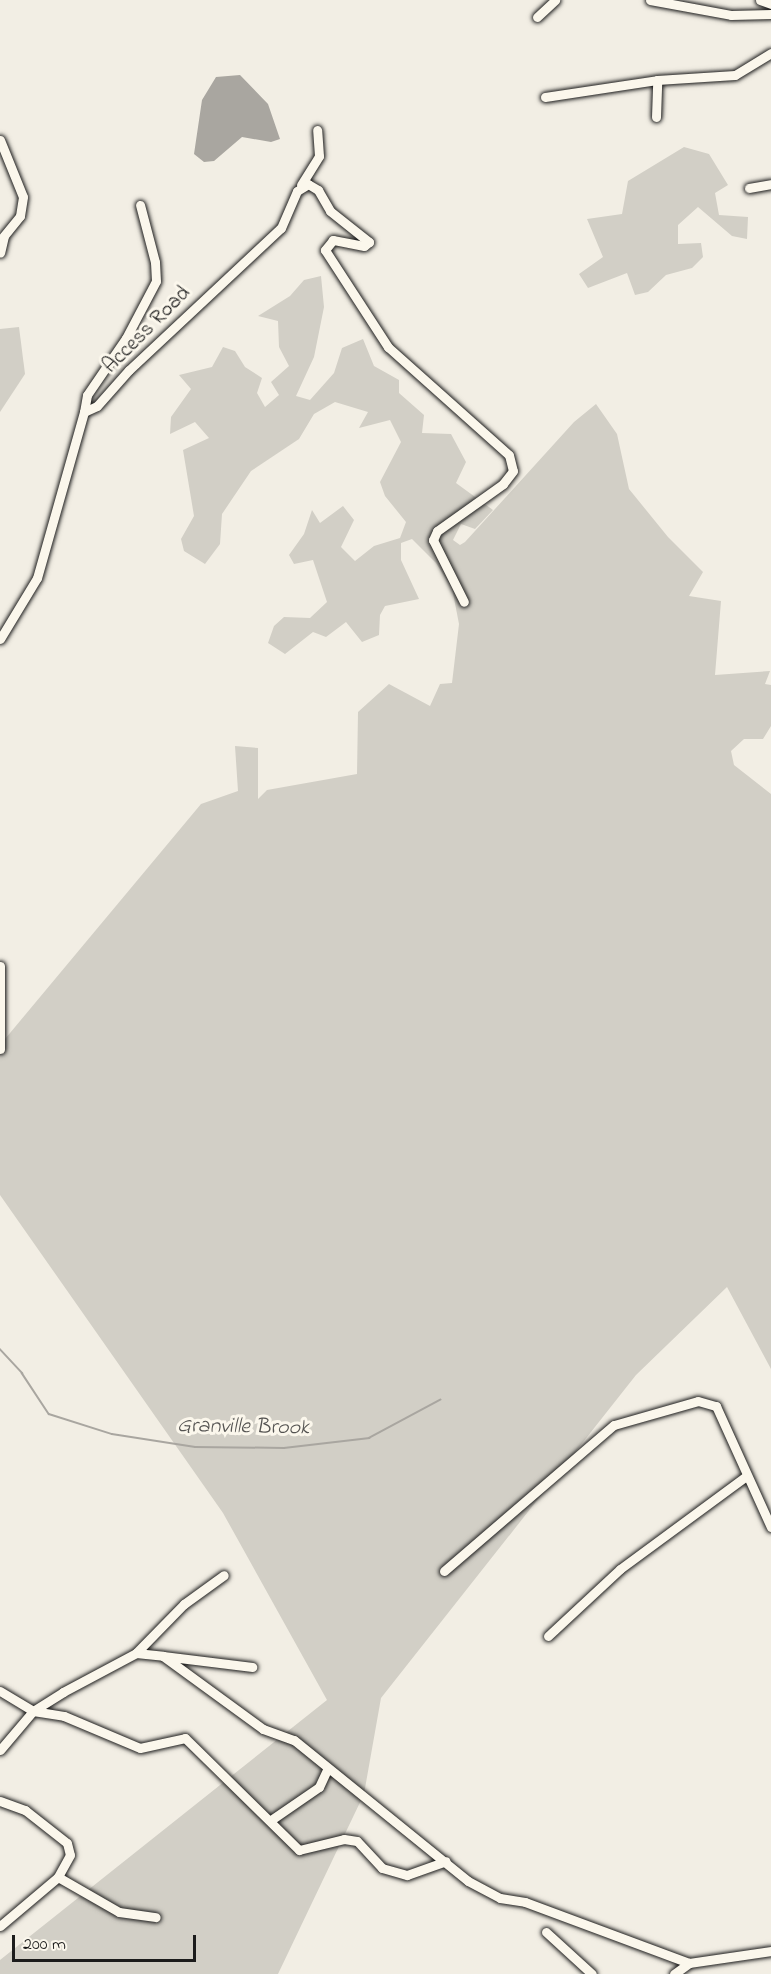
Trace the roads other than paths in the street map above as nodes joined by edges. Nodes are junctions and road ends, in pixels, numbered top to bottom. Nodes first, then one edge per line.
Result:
1 (555, 0) edge
2 (650, 0) edge
3 (760, 0) edge
4 (771, 4) edge
5 (771, 14) edge
6 (537, 17) dead end
7 (771, 53) edge
8 (657, 80) junction
9 (545, 97) dead end
10 (656, 117) dead end
11 (317, 130) dead end
12 (0, 140) edge
13 (771, 184) edge
14 (300, 185) junction
15 (749, 188) dead end
16 (140, 205) dead end
17 (0, 253) edge
18 (84, 412) junction
19 (464, 602) dead end
20 (0, 639) edge
21 (0, 966) edge
22 (0, 1049) edge
23 (745, 1477) junction
24 (771, 1527) edge
25 (444, 1571) dead end
26 (224, 1575) dead end
27 (548, 1636) dead end
28 (136, 1653) junction
29 (163, 1656) junction
30 (252, 1667) dead end
31 (0, 1691) edge
32 (33, 1711) junction
33 (0, 1750) edge
34 (328, 1768) junction
35 (0, 1801) edge
36 (271, 1820) junction
37 (446, 1862) junction
38 (58, 1877) junction
39 (156, 1917) dead end
40 (0, 1926) edge
41 (546, 1932) dead end
42 (771, 1951) edge
43 (689, 1963) junction
44 (588, 1973) edge
45 (674, 1974) edge

1 - 6 street
2 - 5 street
3 - 4 street
7 - 8 street
8 - 9 street
8 - 10 street
11 - 14 street, Access Road
12 - 17 street
13 - 15 street
14 - 18 street, Access Road
14 - 19 street
16 - 18 street
18 - 20 street
21 - 22 street
23 - 24 street
23 - 25 street
23 - 27 street
26 - 28 street
28 - 29 street
28 - 32 street
29 - 30 street
29 - 34 street
31 - 32 street
32 - 33 street
32 - 36 street
34 - 36 street
34 - 37 street
35 - 38 street
36 - 37 street
37 - 43 street
38 - 39 street
38 - 40 street
41 - 44 street
42 - 43 street
43 - 45 street

